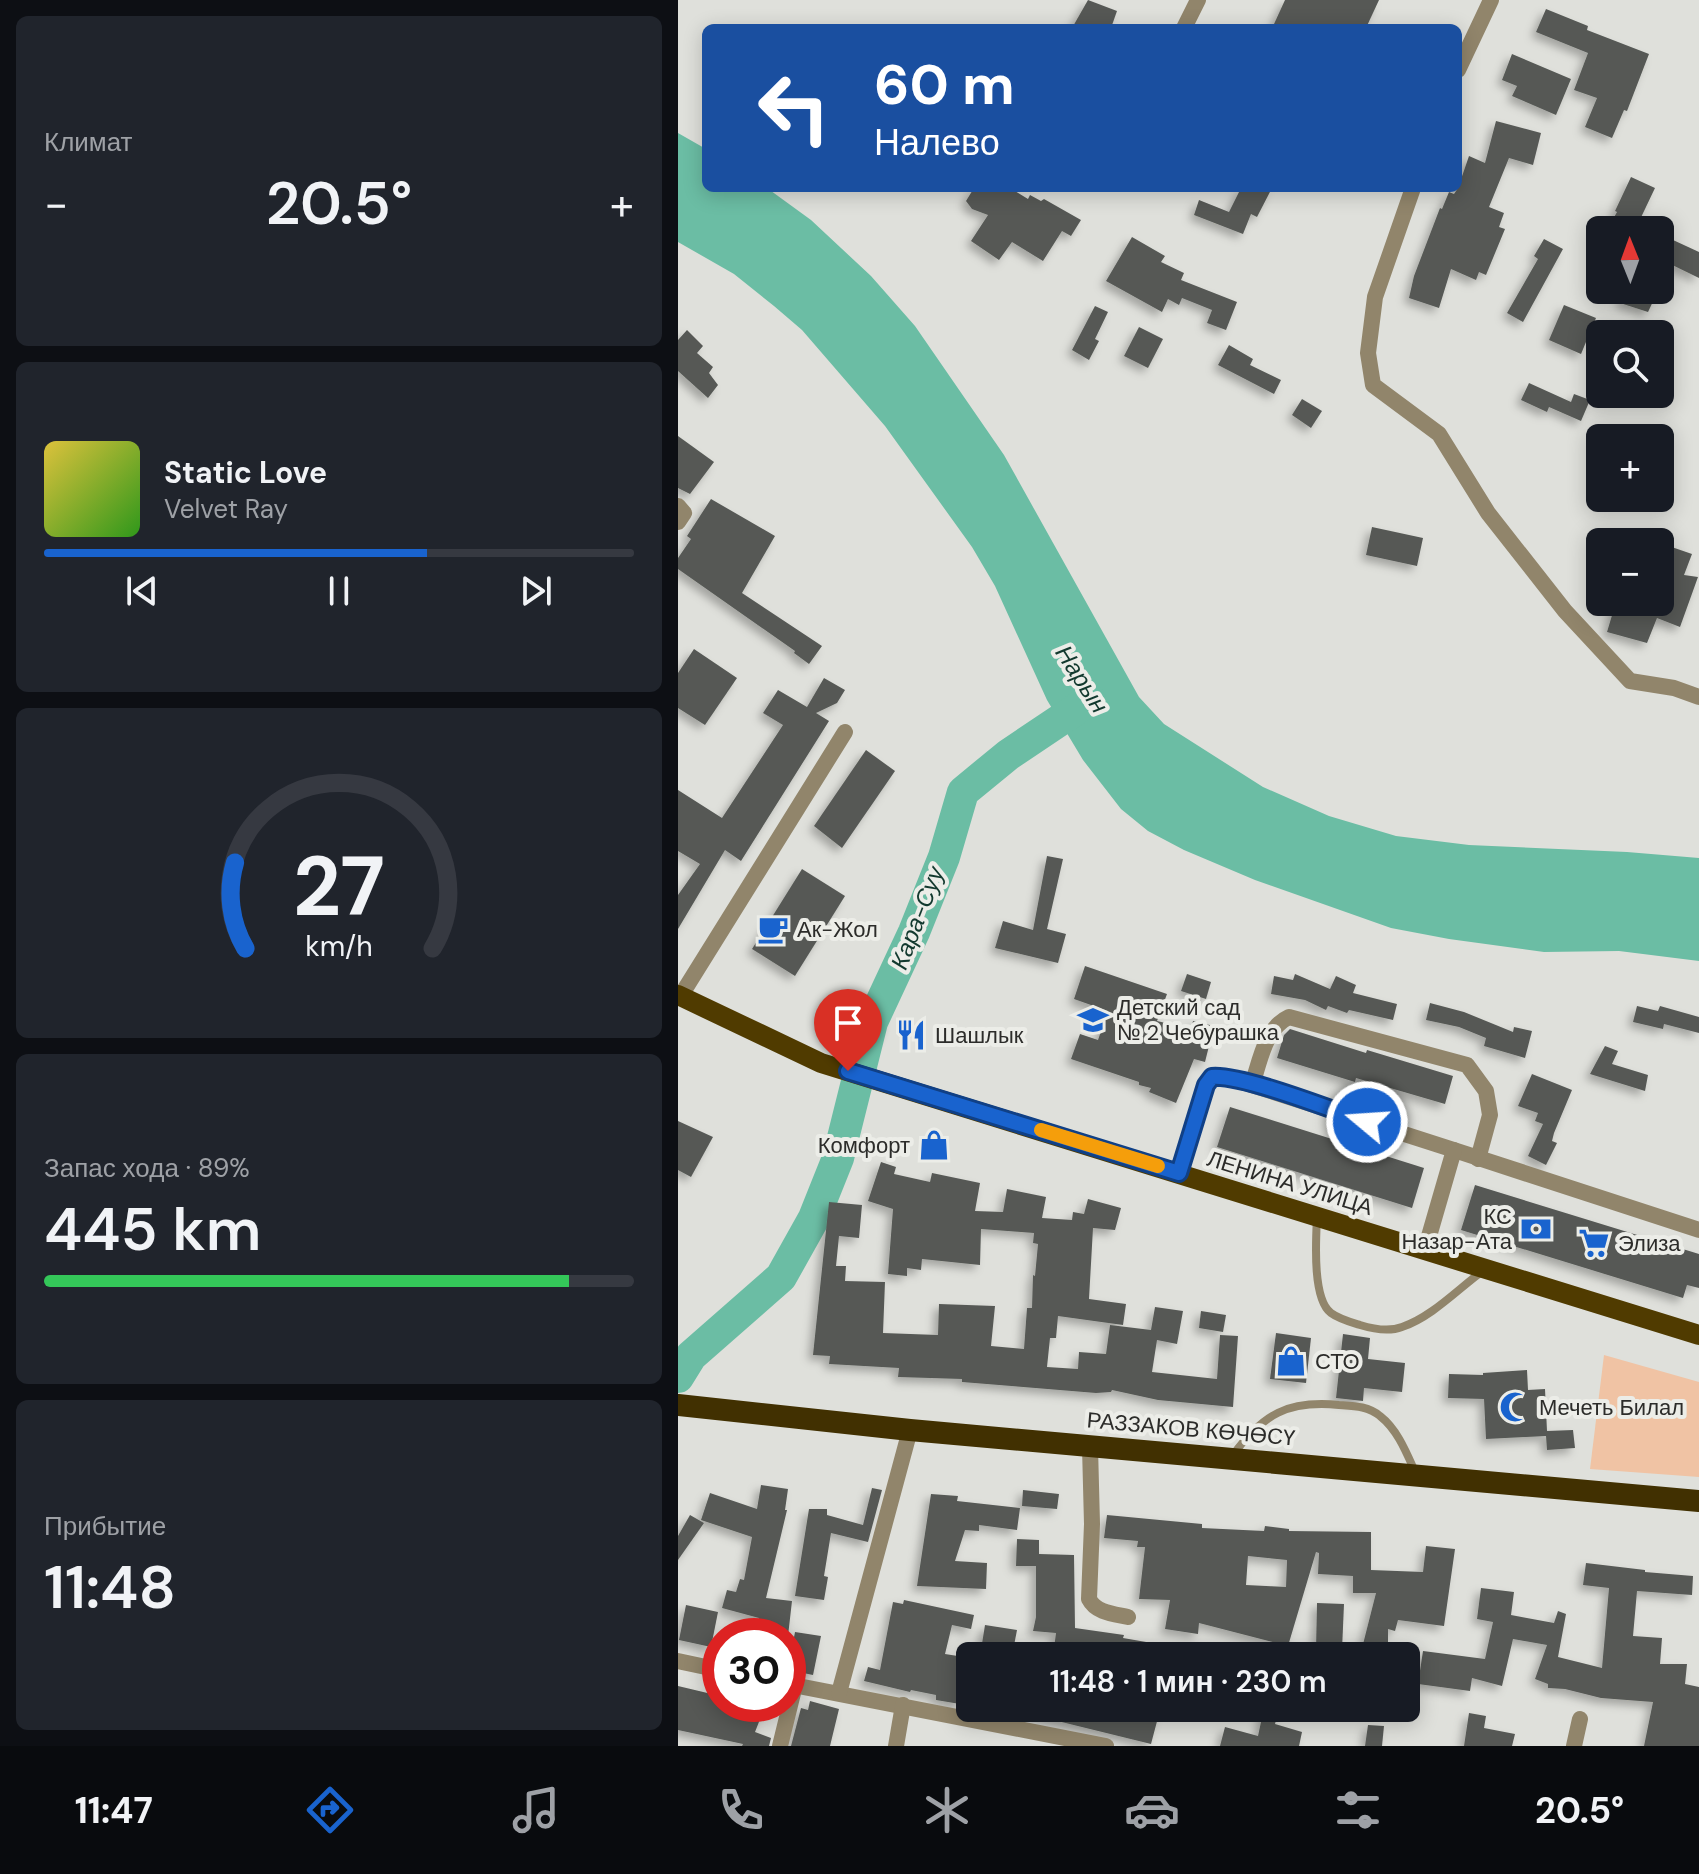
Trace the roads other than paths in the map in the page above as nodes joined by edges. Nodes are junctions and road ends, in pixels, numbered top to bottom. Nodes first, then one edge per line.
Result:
1 (1198, 0) edge
2 (1491, 0) edge
3 (1186, 24) edge
4 (1462, 62) edge
5 (1412, 192) edge
6 (678, 506) edge
7 (678, 522) edge
8 (1699, 697) edge
9 (845, 732) dead end
10 (679, 996) edge
11 (1252, 1085) junction
12 (1454, 1150) junction
13 (1478, 1159) junction
14 (1179, 1173) junction
15 (1317, 1216) junction
16 (1699, 1230) edge
17 (1425, 1250) junction
18 (1485, 1268) junction
19 (1699, 1335) edge
20 (679, 1405) edge
21 (910, 1430) junction
22 (1090, 1447) junction
23 (1230, 1459) junction
24 (1417, 1475) junction
25 (1699, 1501) edge
26 (1128, 1617) dead end
27 (678, 1661) edge
28 (702, 1666) edge
29 (806, 1687) edge
30 (839, 1693) junction
31 (903, 1705) junction
32 (1580, 1719) dead end
33 (784, 1722) edge
34 (780, 1746) edge
35 (896, 1746) edge
36 (1106, 1746) edge
37 (1574, 1746) edge

1 - 3 street
2 - 4 street
5 - 8 street
6 - 7 street
9 - 10 street
10 - 14 main road, ЛЕНИНА УЛИЦА
11 - 12 street
11 - 13 street
11 - 14 street
12 - 13 street
12 - 17 street
13 - 16 street
14 - 15 main road, ЛЕНИНА УЛИЦА
15 - 17 main road, ЛЕНИНА УЛИЦА
15 - 18 lane
17 - 18 main road, ЛЕНИНА УЛИЦА
18 - 19 main road, ЛЕНИНА УЛИЦА
20 - 21 highway, РАЗЗАКОВ КӨЧӨСҮ
21 - 22 highway, РАЗЗАКОВ КӨЧӨСҮ
21 - 30 street
22 - 23 highway, РАЗЗАКОВ КӨЧӨСҮ
22 - 26 street
23 - 24 highway, РАЗЗАКОВ КӨЧӨСҮ
23 - 24 lane
24 - 25 highway, РАЗЗАКОВ КӨЧӨСҮ
27 - 28 street
29 - 30 street
30 - 31 street
31 - 35 street
31 - 36 street
32 - 37 street
33 - 34 street

